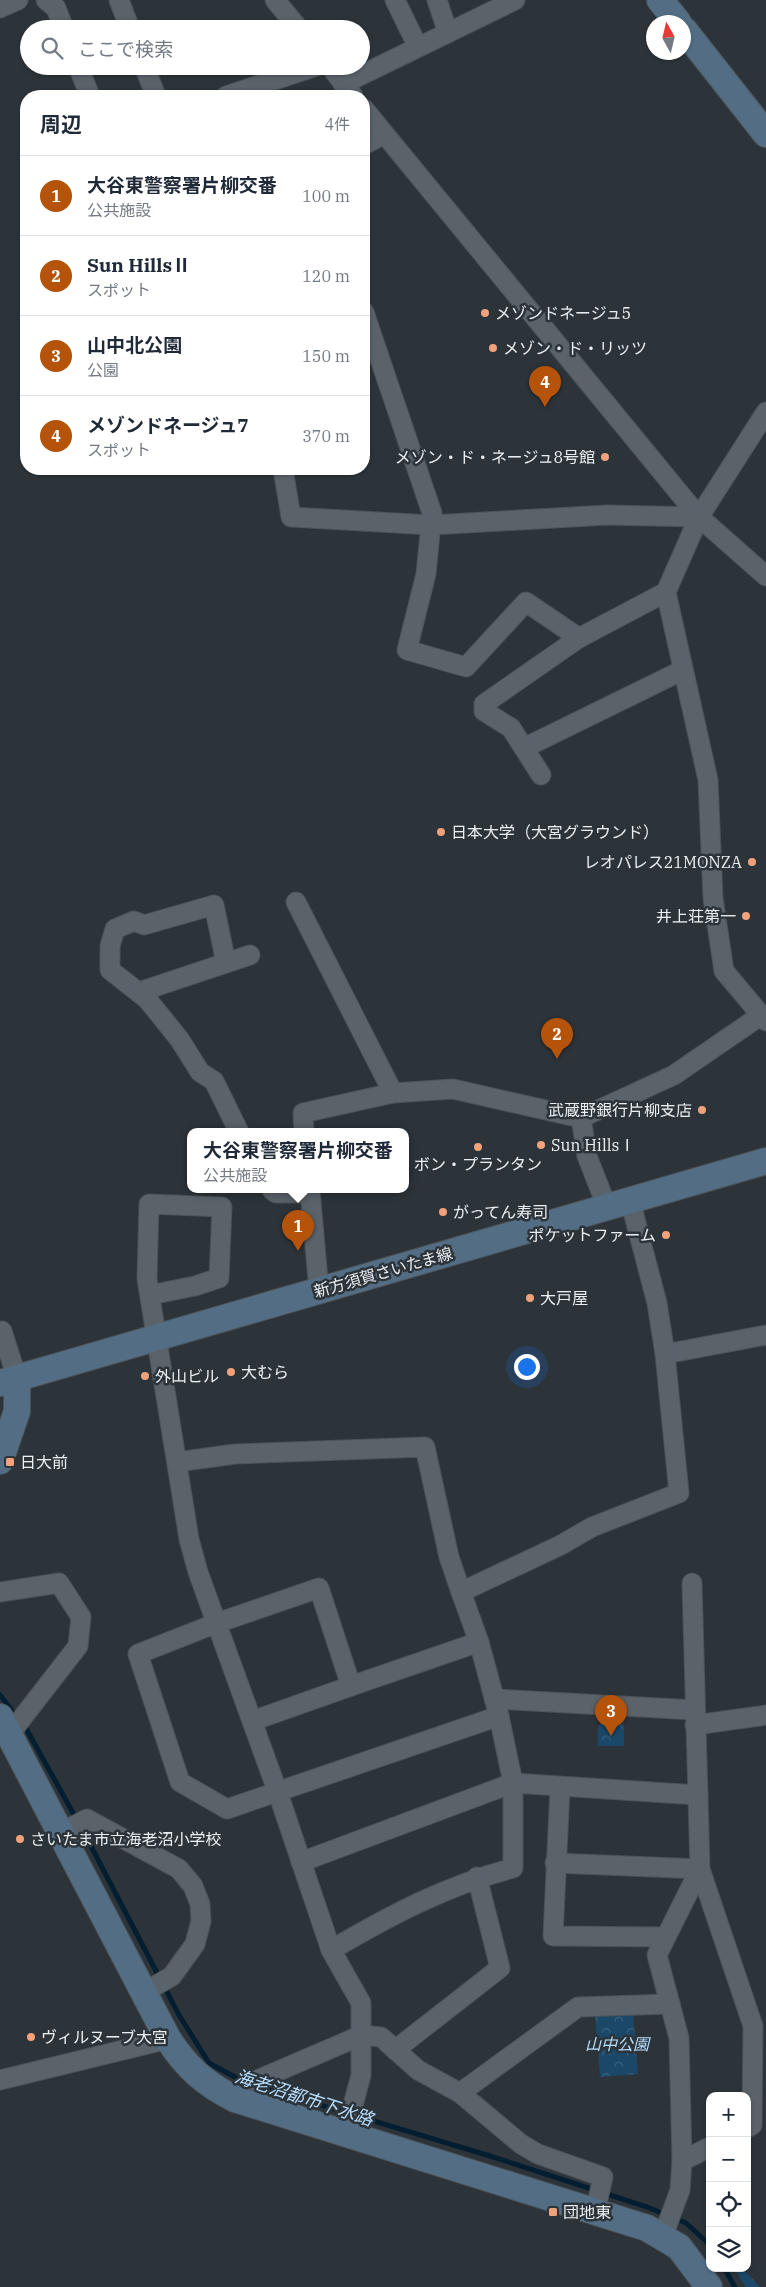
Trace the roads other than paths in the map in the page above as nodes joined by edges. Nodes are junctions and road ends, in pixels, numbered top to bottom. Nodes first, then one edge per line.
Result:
1 (18, 0) edge
2 (46, 0) edge
3 (119, 0) edge
4 (275, 0) edge
5 (395, 0) edge
6 (437, 0) edge
7 (515, 0) edge
8 (660, 0) edge
9 (0, 8) edge
10 (672, 15) edge
11 (61, 20) edge
12 (127, 20) edge
13 (292, 20) edge
14 (448, 33) junction
15 (691, 39) edge
16 (418, 47) junction
17 (82, 75) edge
18 (148, 75) edge
19 (290, 75) edge
20 (337, 75) edge
21 (88, 90) edge
22 (154, 90) edge
23 (244, 90) edge
24 (348, 90) edge
25 (370, 116) edge
26 (384, 134) junction
27 (766, 134) edge
28 (370, 142) edge
29 (370, 330) edge
30 (766, 412) edge
31 (284, 475) edge
32 (699, 517) junction
33 (431, 525) junction
34 (766, 576) edge
35 (666, 592) junction
36 (579, 638) junction
37 (683, 670) junction
38 (524, 748) junction
39 (541, 775) dead end
40 (296, 902) dead end
41 (250, 955) dead end
42 (226, 963) junction
43 (138, 992) junction
44 (763, 1018) edge
45 (393, 1093) junction
46 (581, 1118) junction
47 (237, 1128) edge
48 (304, 1128) edge
49 (766, 1161) edge
50 (310, 1193) edge
51 (618, 1203) junction
52 (320, 1291) junction
53 (150, 1295) junction
54 (2, 1331) dead end
55 (766, 1335) edge
56 (156, 1339) junction
57 (665, 1354) junction
58 (9, 1381) edge
59 (0, 1462) edge
60 (177, 1462) junction
61 (692, 1584) dead end
62 (0, 1592) edge
63 (461, 1592) junction
64 (217, 1623) junction
65 (479, 1642) junction
66 (351, 1686) junction
67 (496, 1708) junction
68 (766, 1714) edge
69 (695, 1717) junction
70 (252, 1721) junction
71 (4, 1726) edge
72 (513, 1783) junction
73 (560, 1788) junction
74 (278, 1793) junction
75 (698, 1795) junction
76 (60, 1833) junction
77 (302, 1862) junction
78 (555, 1863) junction
79 (700, 1869) junction
80 (477, 1877) junction
81 (665, 1937) junction
82 (330, 1950) junction
83 (143, 1993) junction
84 (670, 2004) junction
85 (362, 2035) junction
86 (168, 2038) junction
87 (395, 2050) junction
88 (0, 2080) edge
89 (255, 2081) dead end
90 (460, 2093) junction
91 (751, 2126) edge
92 (346, 2132) junction
93 (706, 2149) edge
94 (682, 2161) junction
95 (595, 2212) junction
96 (669, 2221) junction
97 (709, 2287) edge

1 - 9 street
2 - 11 street
3 - 12 street
4 - 13 street
5 - 16 street
6 - 14 street
7 - 14 street
8 - 10 street
14 - 16 street
15 - 27 street
16 - 24 street
17 - 21 street
18 - 22 street
19 - 23 street
20 - 24 street
25 - 26 street
26 - 28 street
26 - 32 street
29 - 33 street
30 - 32 street
31 - 33 street
32 - 33 street
32 - 34 street
32 - 35 street
33 - 36 street
35 - 36 street
35 - 37 street
36 - 38 street
37 - 38 street
37 - 44 street
38 - 39 street
40 - 45 street
41 - 42 street
42 - 43 street
42 - 43 street
43 - 47 street
44 - 46 street
45 - 46 street
45 - 48 street
46 - 51 street
49 - 51 street, 新方須賀さいたま線
50 - 52 street
51 - 52 street, 新方須賀さいたま線
51 - 57 street
52 - 56 street, 新方須賀さいたま線
53 - 53 street
53 - 56 street
54 - 58 street
55 - 57 street
56 - 58 street, 新方須賀さいたま線
56 - 60 street
57 - 63 street
58 - 59 street
60 - 63 street
60 - 64 street
61 - 69 street
62 - 71 street
63 - 65 street
64 - 66 street
64 - 70 street
64 - 74 street
65 - 66 street
65 - 67 street
66 - 70 street
67 - 69 street
67 - 72 street
67 - 74 street
68 - 69 street
69 - 75 street
70 - 74 street
71 - 76 street
72 - 73 street
72 - 77 street
72 - 80 street
73 - 75 street
73 - 78 street
74 - 77 street
75 - 79 street
76 - 83 street
76 - 83 street
77 - 82 street
78 - 79 street
78 - 81 street
79 - 81 street
79 - 91 street
80 - 82 street
80 - 87 street
81 - 84 street
82 - 85 street
83 - 86 street
84 - 90 street
84 - 94 street
85 - 87 street
85 - 89 street
85 - 92 street
86 - 88 street
86 - 92 street
87 - 90 street
90 - 95 street
92 - 95 street
93 - 94 street
94 - 96 street
95 - 96 street
96 - 97 street

